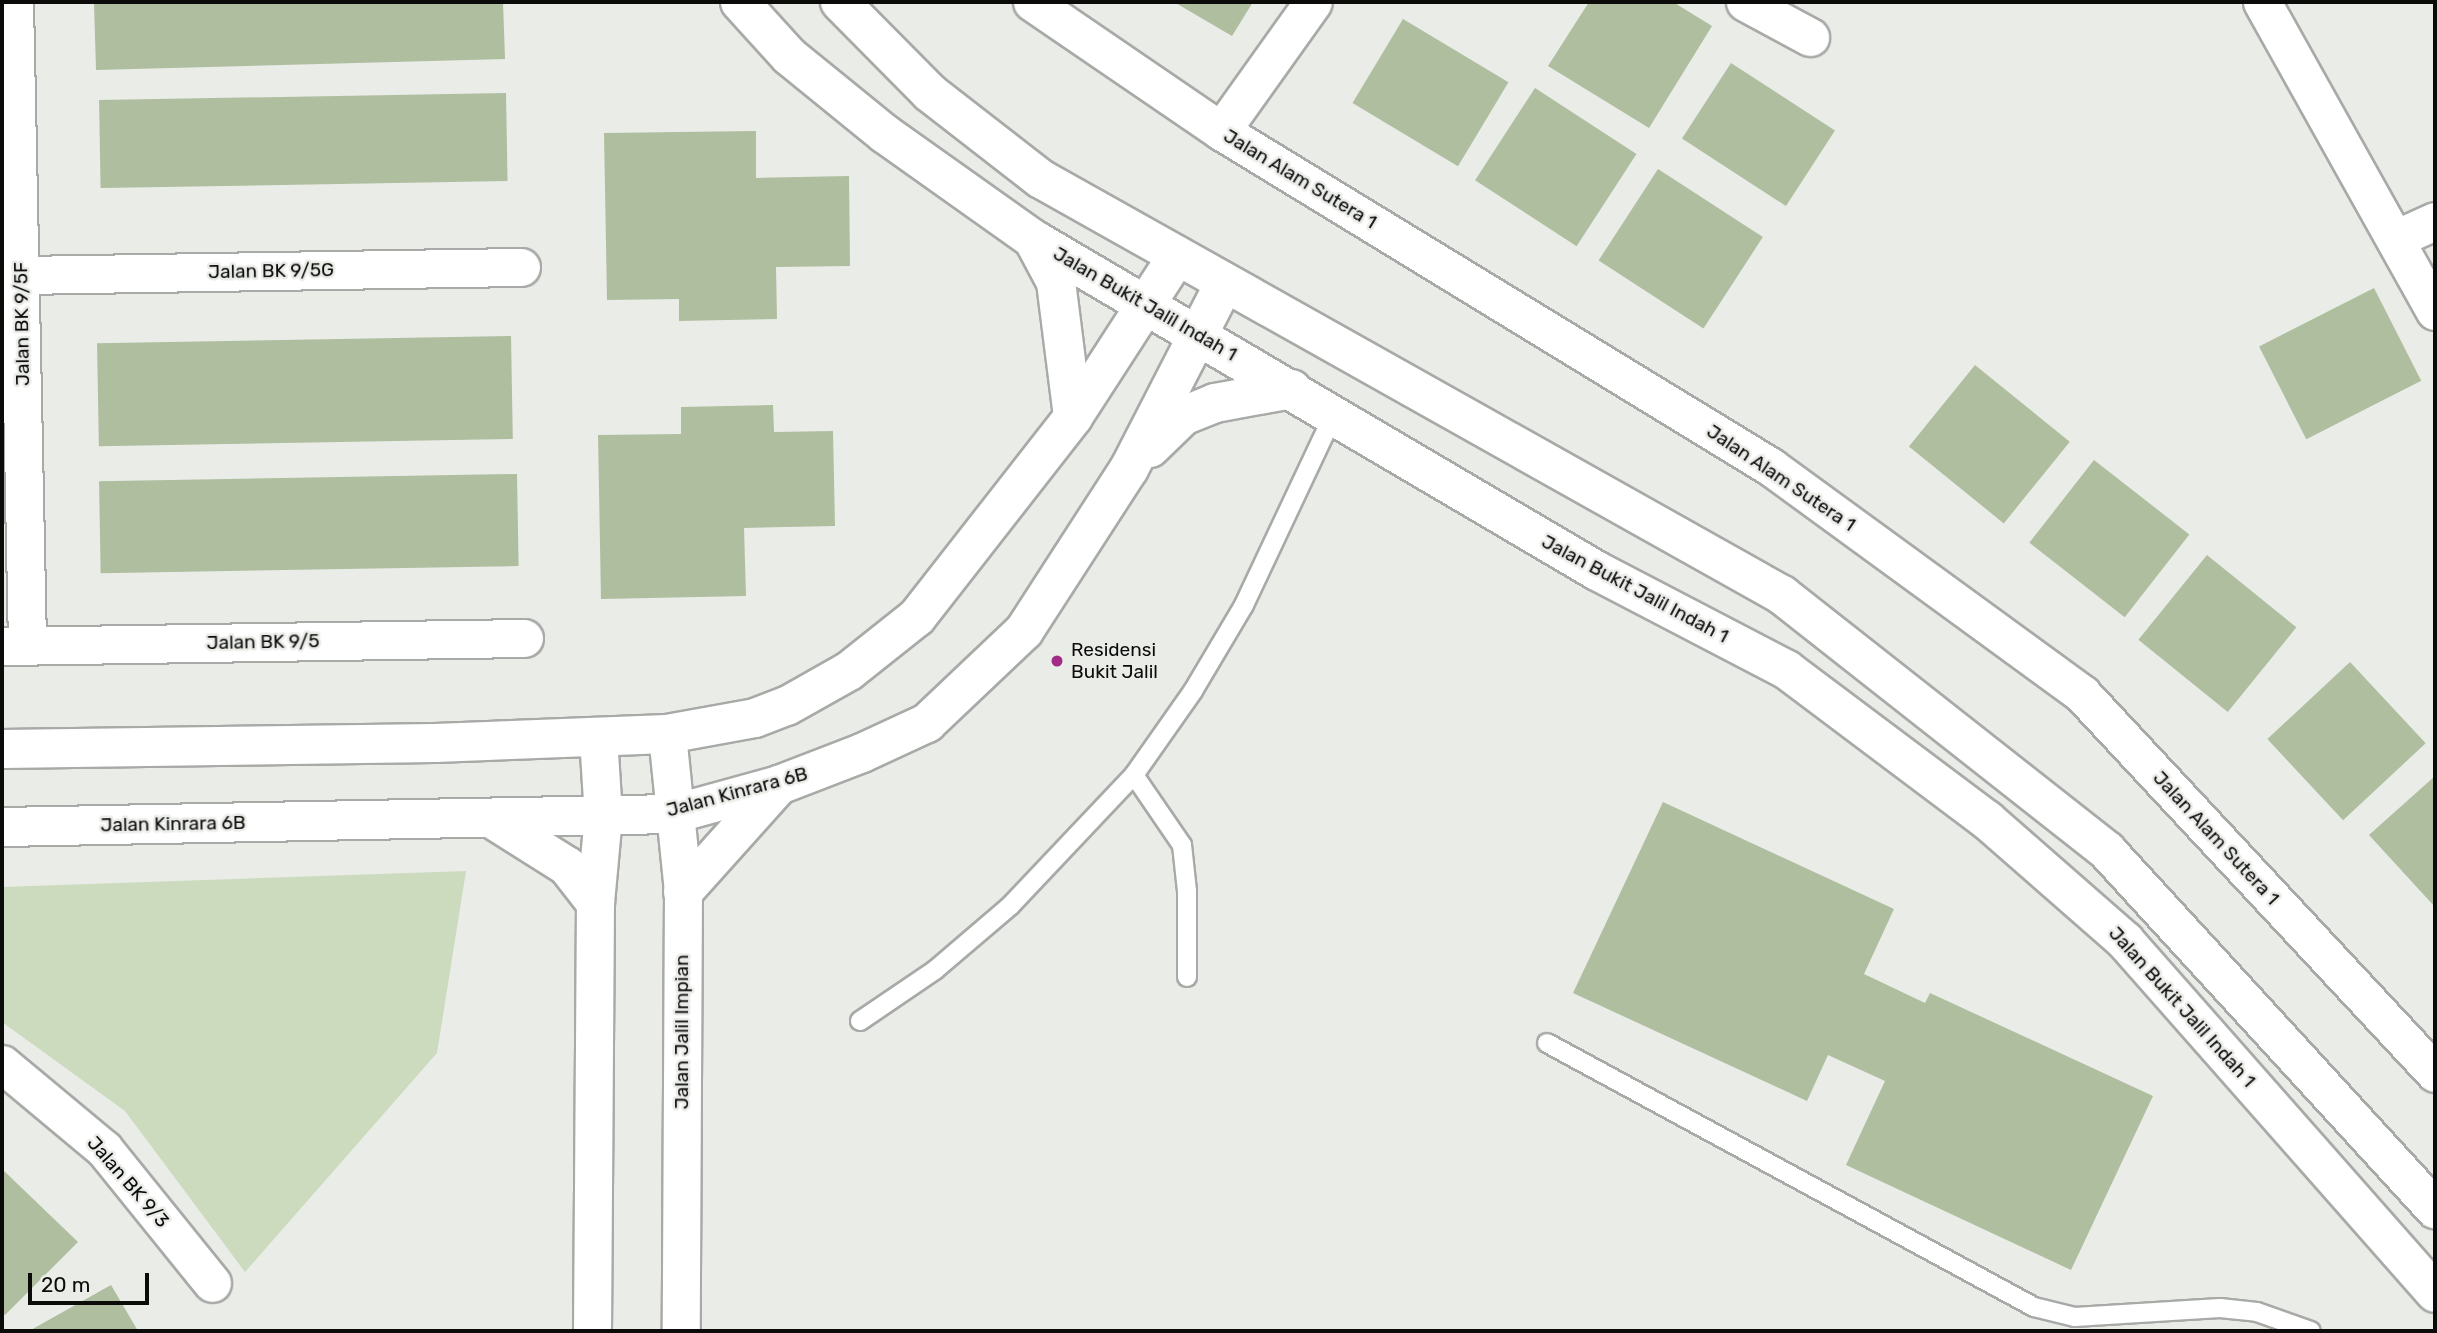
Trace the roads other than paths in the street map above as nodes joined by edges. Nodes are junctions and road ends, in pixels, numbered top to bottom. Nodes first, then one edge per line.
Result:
1 (14, 2) edge
2 (740, 2) edge
3 (841, 2) edge
4 (1032, 2) edge
5 (1313, 2) edge
6 (1745, 2) edge
7 (2262, 2) edge
8 (1810, 37) dead end
9 (1221, 131) junction
10 (2435, 221) edge
11 (1033, 239) junction
12 (2395, 239) junction
13 (1177, 256) junction
14 (521, 267) dead end
15 (21, 275) junction
16 (1224, 284) junction
17 (1146, 305) junction
18 (2435, 311) edge
19 (1198, 338) junction
20 (1292, 389) junction
21 (1073, 417) junction
22 (1332, 418) junction
23 (1129, 469) junction
24 (524, 638) dead end
25 (15, 646) edge
26 (667, 734) junction
27 (598, 736) junction
28 (2, 748) edge
29 (1134, 775) junction
30 (779, 785) junction
31 (674, 814) junction
32 (603, 816) junction
33 (490, 818) junction
34 (2, 828) edge
35 (683, 892) junction
36 (595, 902) junction
37 (1187, 977) dead end
38 (860, 1021) dead end
39 (1547, 1043) dead end
40 (2, 1064) edge
41 (2435, 1073) edge
42 (2435, 1209) edge
43 (212, 1283) dead end
44 (2435, 1293) edge
45 (2071, 1324) edge
46 (592, 1331) edge
47 (681, 1331) edge
48 (2311, 1331) edge

1 - 15 street, Jalan BK 9/5F
2 - 11 street, Jalan Bukit Jalil Indah 1
3 - 13 street
4 - 9 street, Jalan Alam Sutera 1
5 - 9 street
6 - 8 street
7 - 12 street
9 - 41 street, Jalan Alam Sutera 1
10 - 12 street
11 - 17 street, Jalan Bukit Jalil Indah 1
11 - 21 street
12 - 18 street
13 - 16 street
13 - 17 street
14 - 15 street, Jalan BK 9/5G
15 - 25 street, Jalan BK 9/5F
16 - 19 street, Jalan Kinrara 6B
16 - 42 street
17 - 19 street, Jalan Bukit Jalil Indah 1
17 - 21 street
19 - 20 street, Jalan Bukit Jalil Indah 1
19 - 23 street, Jalan Kinrara 6B
20 - 22 street, Jalan Bukit Jalil Indah 1
20 - 23 street
21 - 26 street
22 - 29 lane
22 - 44 street, Jalan Bukit Jalil Indah 1
23 - 30 street, Jalan Kinrara 6B
24 - 25 street, Jalan BK 9/5
26 - 27 street
26 - 31 street, Jalan Jalil Impian
27 - 28 street
27 - 32 street
29 - 37 lane
29 - 38 lane
30 - 31 street, Jalan Kinrara 6B
30 - 35 street
31 - 32 street, Jalan Kinrara 6B
31 - 35 street, Jalan Jalil Impian
32 - 33 street, Jalan Kinrara 6B
32 - 36 street
33 - 34 street, Jalan Kinrara 6B
33 - 36 street
35 - 47 street, Jalan Jalil Impian
36 - 46 street
39 - 45 lane
40 - 43 street, Jalan BK 9/3
45 - 48 lane

